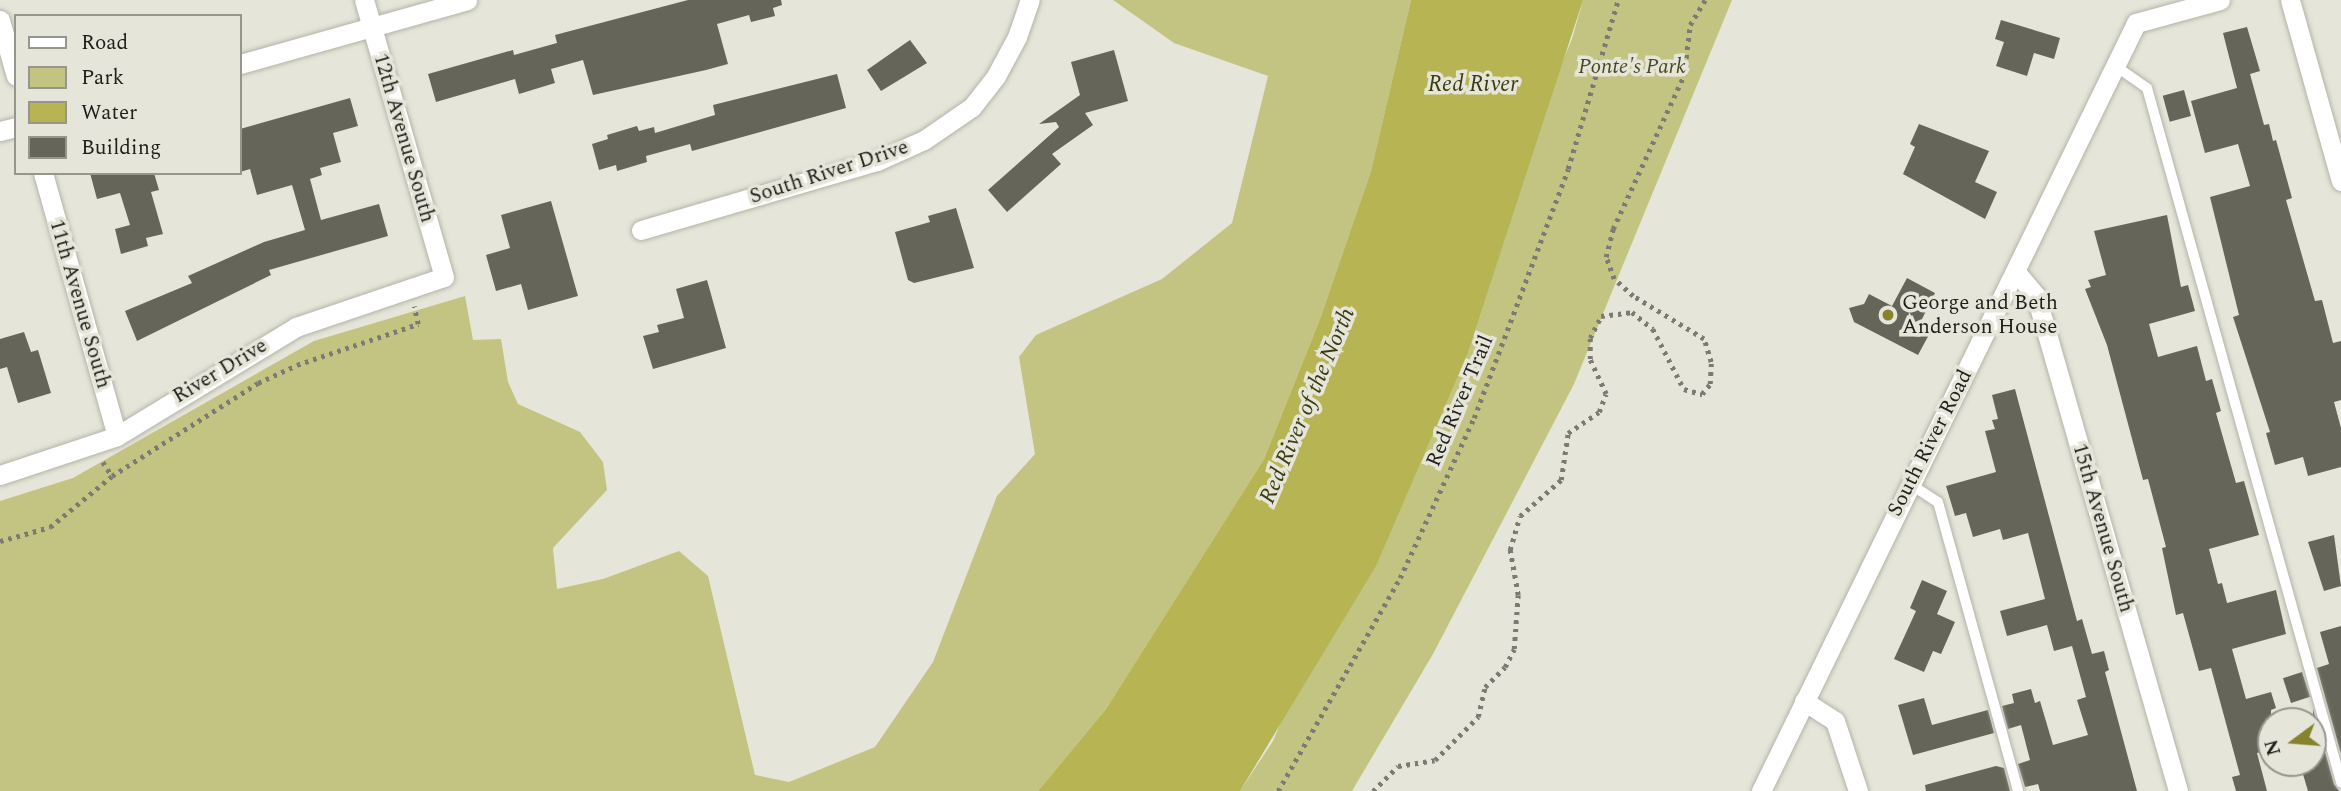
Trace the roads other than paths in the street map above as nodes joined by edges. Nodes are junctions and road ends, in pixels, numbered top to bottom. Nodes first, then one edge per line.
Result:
1 (364, 0) edge
2 (467, 0) edge
3 (1030, 0) edge
4 (2220, 0) edge
5 (2290, 0) edge
6 (2161, 8) edge
7 (0, 20) edge
8 (371, 27) junction
9 (242, 63) edge
10 (2114, 64) junction
11 (14, 69) edge
12 (44, 175) edge
13 (2341, 181) edge
14 (641, 230) dead end
15 (2016, 272) junction
16 (444, 277) joint
17 (117, 436) junction
18 (0, 475) edge
19 (1909, 484) junction
20 (1804, 701) junction
21 (2341, 782) edge
22 (1761, 791) edge
23 (1858, 791) edge
24 (2018, 791) edge
25 (2178, 791) edge

1 - 8 street, 12th Avenue South
2 - 8 street
3 - 14 street, South River Drive
4 - 6 street, South River Road
5 - 13 street
6 - 10 street, South River Road
7 - 11 street
8 - 9 street
8 - 16 street, 12th Avenue South
10 - 15 street, South River Road
10 - 21 lane
12 - 17 street, 11th Avenue South
15 - 19 street, South River Road
15 - 25 street, 15th Avenue South
16 - 17 street, River Drive
17 - 18 street, River Drive
19 - 20 street, South River Road
19 - 24 lane
20 - 22 street, South River Road
20 - 23 street

